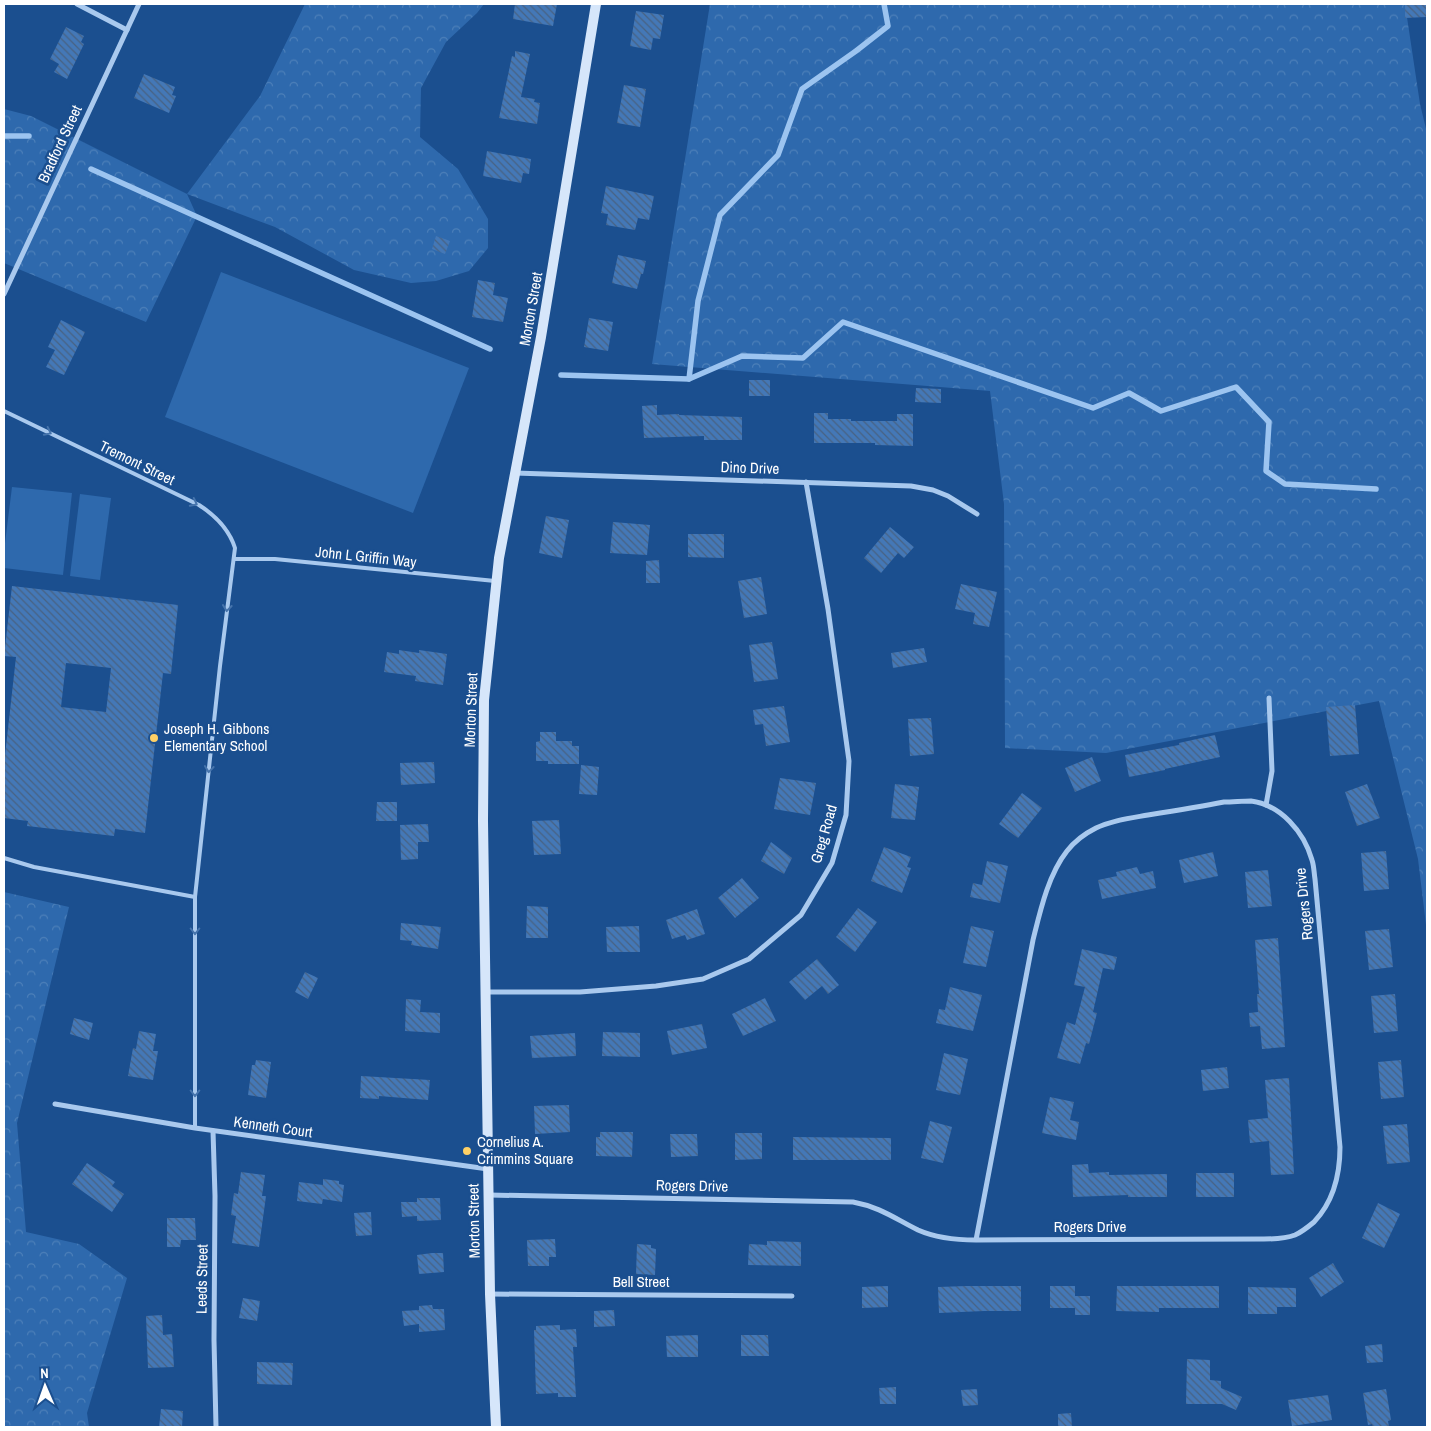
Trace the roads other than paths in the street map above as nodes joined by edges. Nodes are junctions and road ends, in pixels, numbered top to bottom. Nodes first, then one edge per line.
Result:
1 (77, 4) edge
2 (139, 4) edge
3 (596, 4) edge
4 (127, 30) junction
5 (4, 294) edge
6 (4, 411) edge
7 (516, 473) junction
8 (806, 482) junction
9 (977, 514) dead end
10 (234, 559) junction
11 (496, 581) junction
12 (1269, 698) dead end
13 (1266, 805) junction
14 (4, 858) edge
15 (195, 897) junction
16 (487, 992) junction
17 (55, 1104) dead end
18 (195, 1128) junction
19 (213, 1131) junction
20 (488, 1169) junction
21 (489, 1195) junction
22 (976, 1240) junction
23 (490, 1294) junction
24 (792, 1296) dead end
25 (216, 1427) edge
26 (496, 1427) edge

1 - 4 street
2 - 4 street, Bradford Street
3 - 7 street, Morton Street
4 - 5 street, Bradford Street
6 -> 10 lane, Tremont Street
7 - 8 street, Dino Drive
7 - 11 street, Morton Street
8 - 9 street, Dino Drive
8 - 16 street, Greg Road
10 - 11 lane, John L Griffin Way
10 -> 15 lane, Tremont Street
11 - 16 street, Morton Street
12 - 13 street
13 - 22 street, Rogers Drive
13 - 22 street, Rogers Drive
14 - 15 lane
15 -> 18 lane, Tremont Street
16 - 20 street, Morton Street
17 - 18 street, Kenneth Court
18 - 19 street, Kenneth Court
19 - 20 street, Kenneth Court
19 - 25 street, Leeds Street
20 - 21 street, Morton Street
21 - 22 street, Rogers Drive
21 - 23 street, Morton Street
23 - 24 street, Bell Street
23 - 26 street, Morton Street

